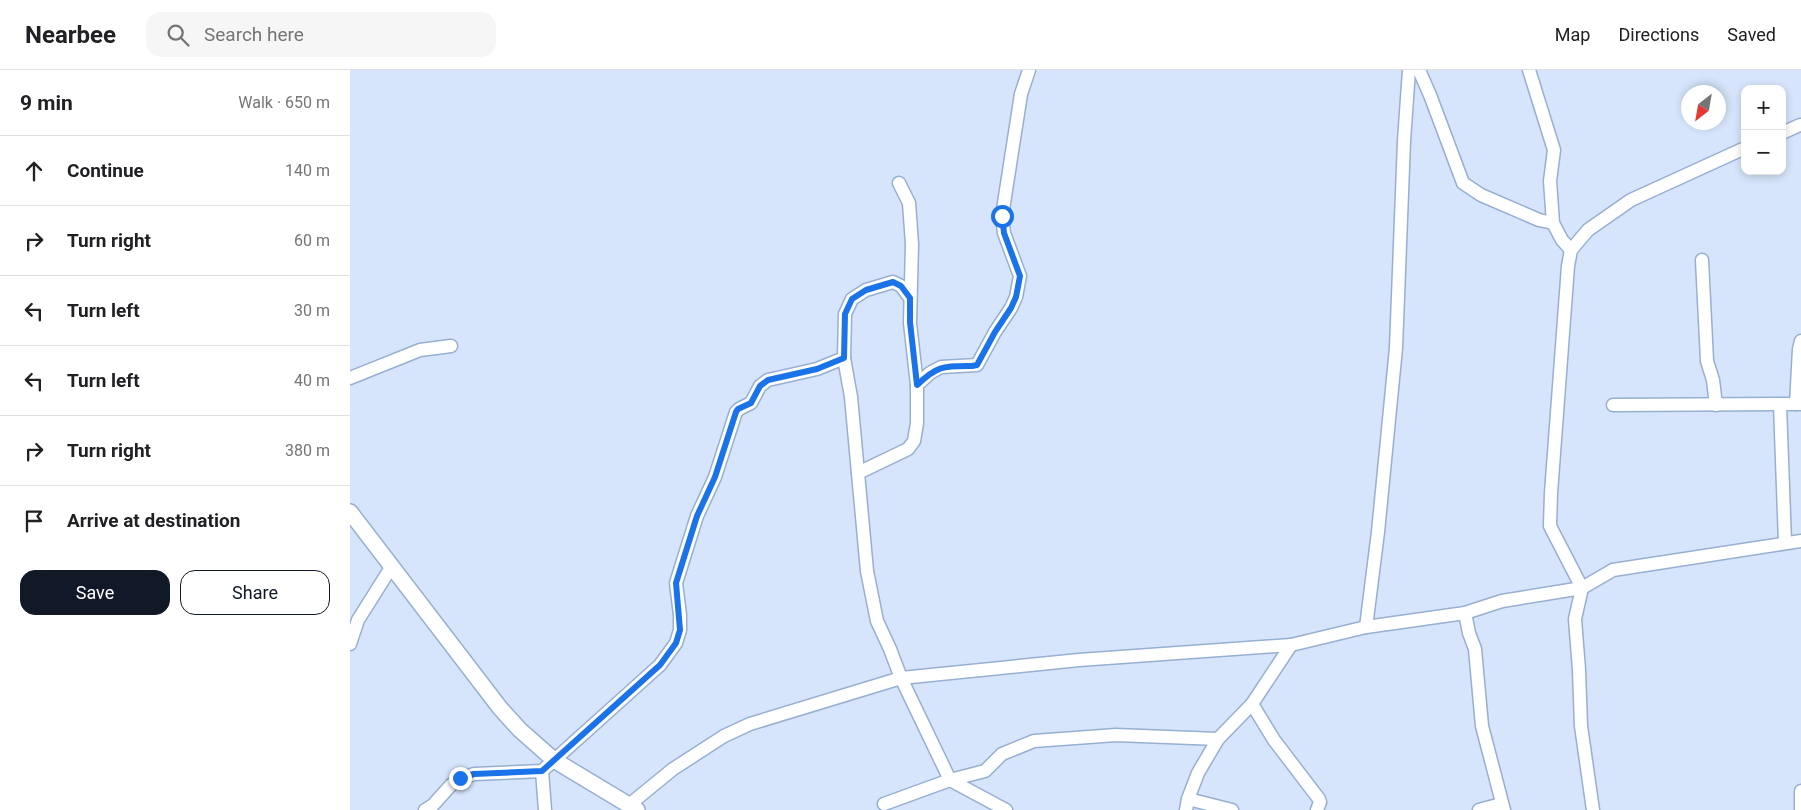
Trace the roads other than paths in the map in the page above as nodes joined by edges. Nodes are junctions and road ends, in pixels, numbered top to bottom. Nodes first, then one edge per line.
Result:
1 (1029, 70) edge
2 (1409, 70) edge
3 (1419, 70) edge
4 (1529, 70) edge
5 (1801, 129) edge
6 (1786, 131) edge
7 (1741, 150) edge
8 (899, 182) dead end
9 (1553, 223) junction
10 (1571, 250) junction
11 (1702, 260) dead end
12 (910, 298) junction
13 (1801, 341) edge
14 (452, 346) dead end
15 (844, 358) junction
16 (350, 378) edge
17 (917, 385) junction
18 (1780, 404) junction
19 (1799, 404) edge
20 (1613, 405) dead end
21 (1716, 405) junction
22 (858, 473) junction
23 (350, 512) edge
24 (1801, 540) edge
25 (1786, 542) junction
26 (392, 566) junction
27 (1582, 588) junction
28 (1465, 613) junction
29 (354, 623) edge
30 (1366, 627) junction
31 (350, 644) edge
32 (1291, 645) junction
33 (900, 678) junction
34 (1252, 704) junction
35 (1218, 739) junction
36 (554, 760) junction
37 (542, 771) junction
38 (950, 780) junction
39 (1801, 791) edge
40 (884, 804) dead end
41 (1187, 804) edge
42 (633, 807) edge
43 (1502, 807) edge
44 (425, 810) edge
45 (545, 810) edge
46 (1006, 810) edge
47 (1232, 810) edge
48 (1317, 810) edge
49 (1480, 810) edge
50 (1593, 810) edge
51 (1801, 810) edge

1 - 17 street
2 - 30 street
3 - 9 street
4 - 9 street
5 - 6 street
7 - 10 street
8 - 12 street
9 - 10 street
10 - 27 street
11 - 21 street
12 - 15 street
12 - 17 street
13 - 19 street
14 - 16 street
15 - 22 street
15 - 36 street
17 - 22 street
18 - 19 street
18 - 21 street
18 - 25 street
20 - 21 street
22 - 33 street
23 - 26 street
24 - 25 street
25 - 27 street
26 - 29 street
26 - 36 street
27 - 28 street
27 - 50 street
28 - 30 street
28 - 43 street
29 - 31 street
30 - 32 street
32 - 33 street
32 - 34 street
33 - 38 street
33 - 42 street
34 - 35 street
34 - 48 street
35 - 38 street
35 - 41 street
36 - 37 street
36 - 42 street
37 - 44 street
37 - 45 street
38 - 40 street
38 - 46 street
39 - 51 street
41 - 47 street
43 - 49 street

